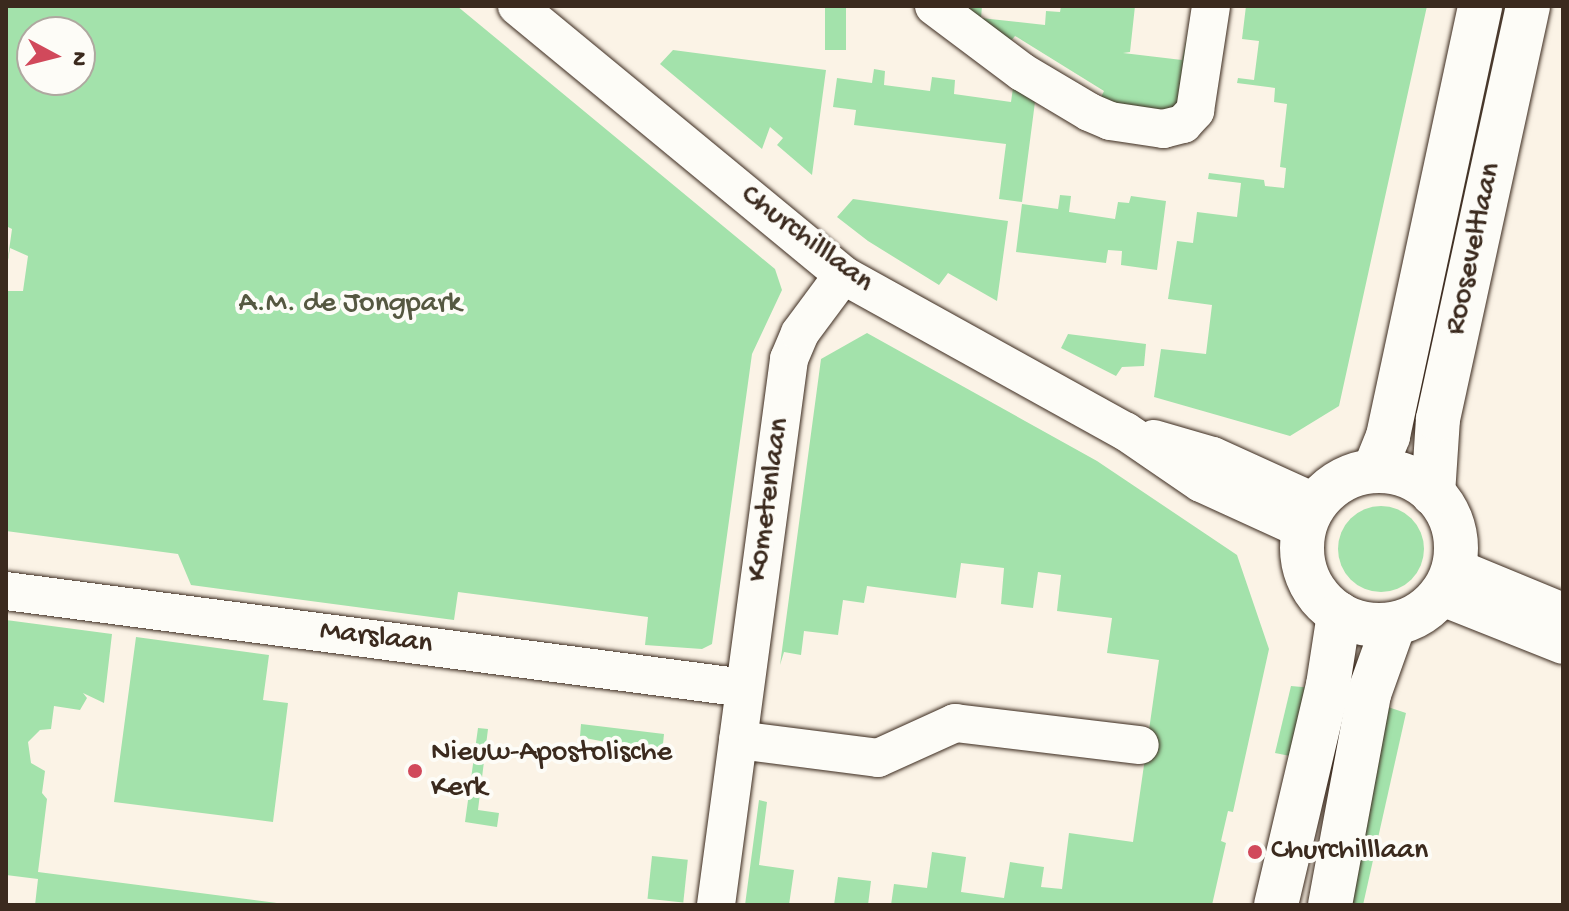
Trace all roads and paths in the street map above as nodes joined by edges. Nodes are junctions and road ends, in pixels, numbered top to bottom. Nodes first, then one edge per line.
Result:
1 (517, 6) edge
2 (934, 6) edge
3 (1211, 6) edge
4 (1480, 6) edge
5 (1528, 6) edge
6 (843, 275) junction
7 (1374, 471) junction
8 (1433, 494) junction
9 (1310, 516) junction
10 (1447, 581) junction
11 (6, 591) edge
12 (1563, 612) edge
13 (1339, 614) junction
14 (1394, 624) junction
15 (1563, 645) edge
16 (745, 688) junction
17 (738, 740) junction
18 (1140, 745) dead end
19 (716, 905) edge
20 (1276, 905) edge
21 (1330, 905) edge

1 - 6 street, Churchilllaan
2 - 3 street
4 - 7 main road, Rooseveltlaan
5 - 8 main road, Rooseveltlaan
6 - 9 street, Churchilllaan
6 - 16 street, Kometenlaan
7 - 8 main road
7 - 9 main road
8 - 10 main road
9 - 13 main road
10 - 12 street
10 - 14 main road
10 - 15 street
11 - 16 street, Marslaan
13 - 14 main road
13 - 20 main road
14 - 21 main road
16 - 17 street, Kometenlaan
17 - 18 street
17 - 19 street, Kometenlaan

